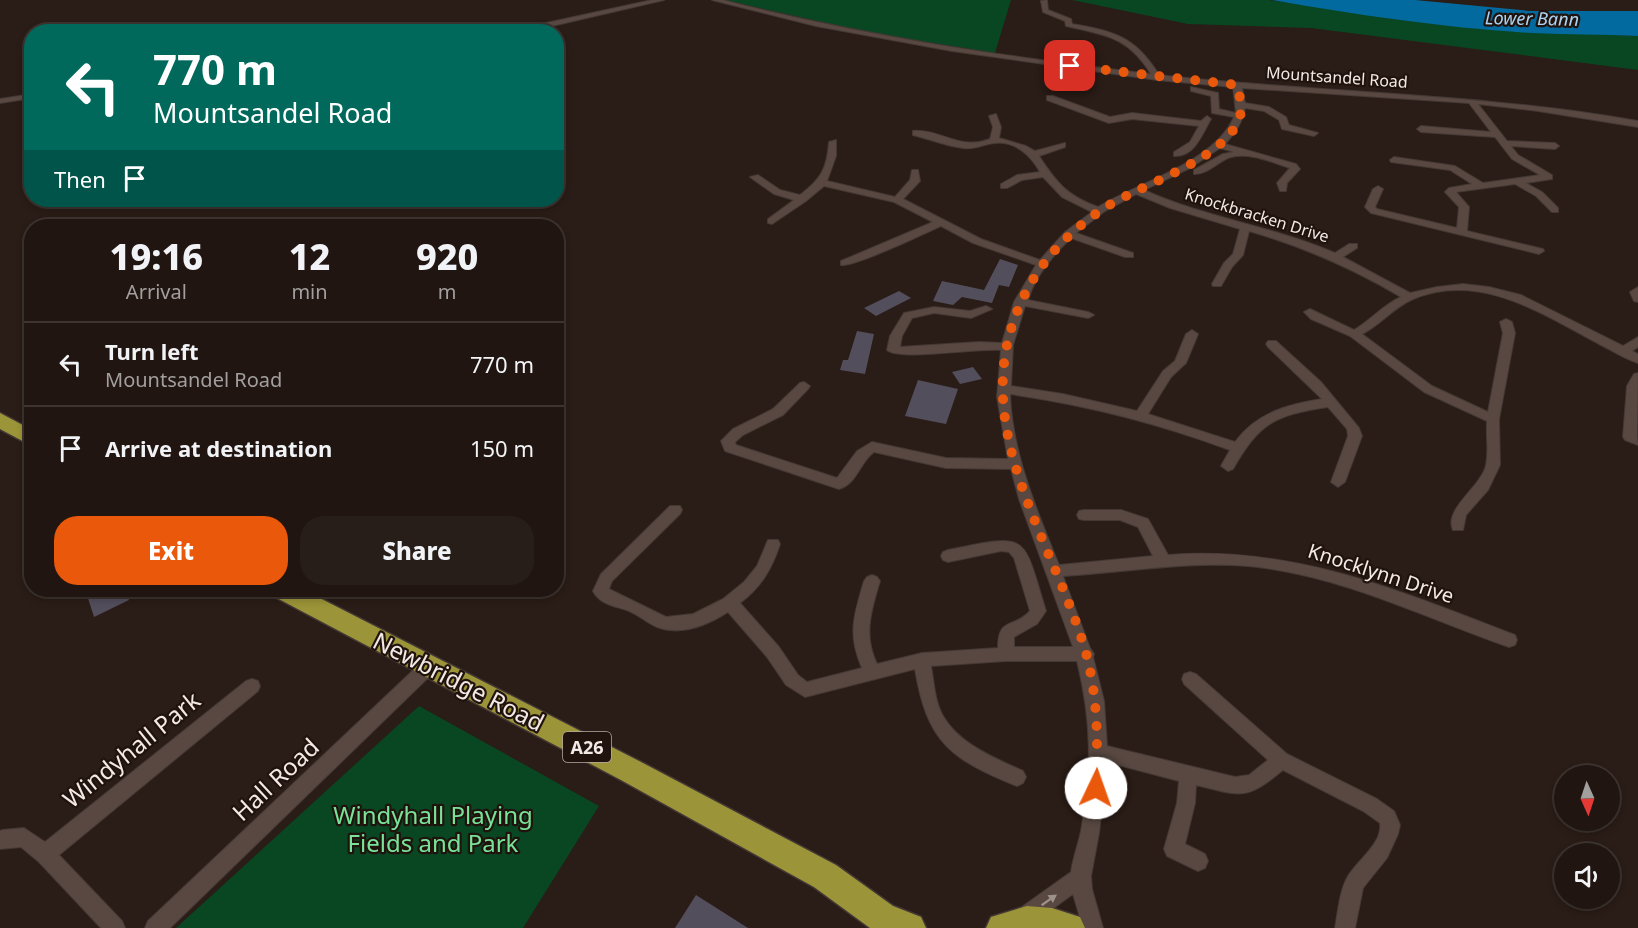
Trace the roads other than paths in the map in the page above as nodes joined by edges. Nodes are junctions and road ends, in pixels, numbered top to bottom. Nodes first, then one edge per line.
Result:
1 (661, 0) edge
2 (715, 0) edge
3 (1044, 1) edge
4 (546, 24) edge
5 (1157, 78) junction
6 (1124, 82) dead end
7 (1237, 85) junction
8 (24, 97) edge
9 (1050, 98) dead end
10 (0, 101) edge
11 (1471, 101) junction
12 (1215, 111) junction
13 (1241, 111) junction
14 (993, 116) dead end
15 (1203, 124) junction
16 (1638, 124) edge
17 (1421, 129) dead end
18 (1314, 132) dead end
19 (916, 133) dead end
20 (1501, 139) junction
21 (994, 140) junction
22 (832, 142) dead end
23 (1062, 145) dead end
24 (1219, 145) junction
25 (1555, 146) dead end
26 (1243, 152) junction
27 (1036, 154) junction
28 (1177, 154) dead end
29 (1394, 160) dead end
30 (1197, 171) dead end
31 (915, 172) dead end
32 (1047, 174) junction
33 (756, 177) dead end
34 (1517, 182) junction
35 (822, 183) junction
36 (1004, 186) dead end
37 (1483, 187) junction
38 (1283, 189) dead end
39 (1378, 189) dead end
40 (1135, 190) junction
41 (803, 199) junction
42 (897, 200) junction
43 (1555, 210) dead end
44 (1099, 211) junction
45 (772, 221) dead end
46 (942, 222) junction
47 (1245, 227) junction
48 (1462, 231) junction
49 (1069, 234) junction
50 (1353, 246) dead end
51 (1539, 250) dead end
52 (1129, 255) dead end
53 (1336, 257) junction
54 (846, 263) dead end
55 (1042, 264) junction
56 (1218, 284) dead end
57 (1638, 290) edge
58 (1409, 297) junction
59 (1638, 299) edge
60 (1020, 302) junction
61 (986, 309) dead end
62 (1310, 312) dead end
63 (1088, 315) dead end
64 (1506, 322) dead end
65 (1192, 334) dead end
66 (1354, 334) junction
67 (1638, 342) edge
68 (1272, 344) dead end
69 (1008, 347) junction
70 (1623, 352) junction
71 (1638, 359) edge
72 (1638, 377) edge
73 (804, 386) dead end
74 (1004, 389) junction
75 (1332, 402) junction
76 (1142, 415) junction
77 (1493, 419) junction
78 (0, 420) edge
79 (24, 434) edge
80 (1638, 440) edge
81 (1236, 447) junction
82 (1015, 464) junction
83 (1228, 465) dead end
84 (1338, 482) dead end
85 (675, 510) dead end
86 (1084, 515) dead end
87 (1458, 526) dead end
88 (773, 544) dead end
89 (948, 556) dead end
90 (1164, 562) junction
91 (1055, 571) junction
92 (872, 582) dead end
93 (296, 597) edge
94 (729, 602) junction
95 (1509, 640) dead end
96 (1006, 654) junction
97 (1086, 654) junction
98 (922, 660) junction
99 (429, 666) junction
100 (872, 671) junction
101 (1191, 679) dead end
102 (252, 686) dead end
103 (1098, 752) junction
104 (1281, 760) junction
105 (1188, 776) junction
106 (1017, 777) dead end
107 (2, 840) dead end
108 (46, 855) junction
109 (1198, 861) dead end
110 (1081, 877) junction
111 (894, 925) edge
112 (1010, 925) edge
113 (115, 928) edge
114 (155, 928) edge
115 (1069, 928) edge
116 (1094, 928) edge
117 (1345, 928) edge

1 - 4 street
2 - 5 street, Mountsandel Road
3 - 5 street
5 - 7 street, Mountsandel Road
6 - 12 street
7 - 11 street, Mountsandel Road
7 - 13 street
8 - 10 street
9 - 15 street
11 - 16 street, Mountsandel Road
11 - 20 street
12 - 13 street
12 - 15 street
13 - 18 street
13 - 24 street
14 - 21 street
15 - 28 street
17 - 20 street
19 - 21 street
20 - 25 street
20 - 34 street
21 - 27 street
22 - 35 street
23 - 27 street
24 - 26 street
24 - 40 street
26 - 30 street
26 - 38 street
27 - 32 street
29 - 37 street
31 - 42 street
32 - 36 street
32 - 44 street
33 - 41 street
34 - 37 street
34 - 43 street
35 - 41 street
35 - 42 street
37 - 48 street
39 - 48 street
40 - 44 street
40 - 47 street, Knockbracken Drive
41 - 45 street
42 - 46 street
44 - 49 street
46 - 54 street
46 - 55 street
47 - 53 street, Knockbracken Drive
47 - 56 street
48 - 51 street
49 - 52 street
49 - 55 street
50 - 53 street, Knockbracken Drive
53 - 58 street, Knockbracken Drive
55 - 60 street
57 - 59 street
58 - 66 street
58 - 70 street
60 - 63 street
60 - 69 street
61 - 69 street
62 - 66 street
64 - 77 street
65 - 76 street
66 - 77 street
67 - 70 street
68 - 75 street
69 - 74 street
70 - 71 street
72 - 80 street
73 - 82 street
74 - 76 street
74 - 82 street
75 - 81 street
75 - 84 street
76 - 81 street
77 - 87 street
78 - 79 highway
81 - 83 street
82 - 91 street
85 - 94 street
86 - 90 street
88 - 94 street
89 - 96 street
90 - 91 street, Knocklynn Drive
90 - 95 street, Knocklynn Drive
91 - 97 street
92 - 100 street
93 - 99 highway, Newbridge Road / A26
94 - 100 street
96 - 97 street
96 - 98 street
97 - 103 street
98 - 100 street
98 - 106 street
99 - 111 highway, Newbridge Road / A26
99 - 114 street, Hall Road
101 - 104 street
102 - 108 street, Windyhall Park
103 - 105 street
103 - 110 street
104 - 105 street
104 - 117 street
105 - 109 street
107 - 108 street
108 - 113 street
112 -> 110 street
110 - 116 street
112 - 115 highway

